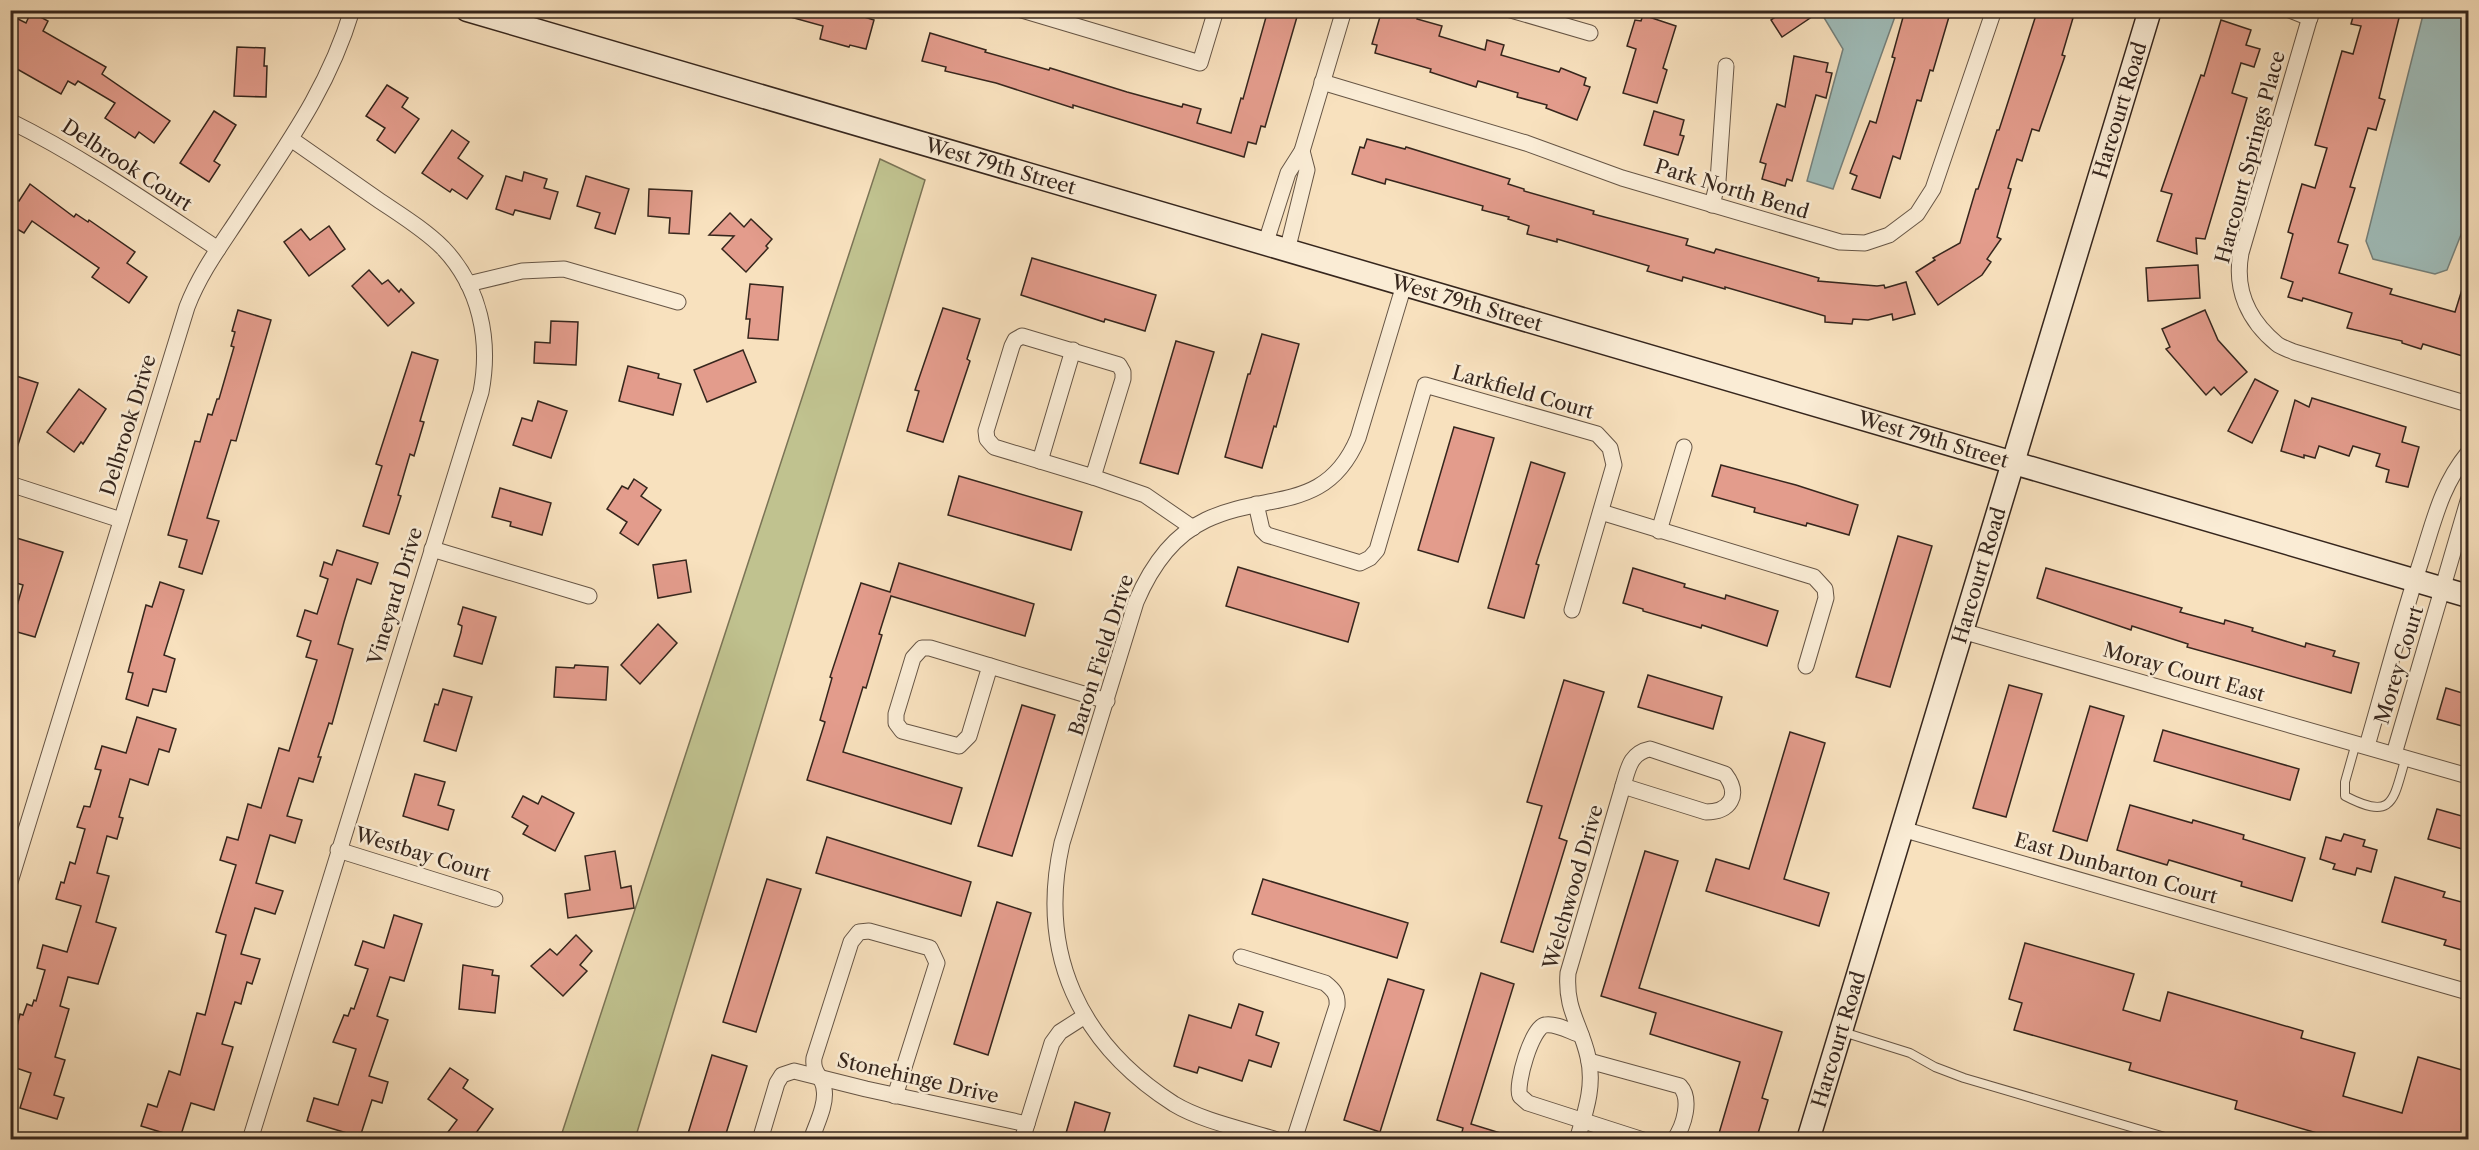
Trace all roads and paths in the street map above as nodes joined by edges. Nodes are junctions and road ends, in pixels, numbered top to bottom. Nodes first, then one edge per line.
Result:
1 (352, 10) edge
2 (467, 10) edge
3 (1022, 10) edge
4 (1216, 10) edge
5 (1344, 10) edge
6 (1511, 10) edge
7 (1994, 10) edge
8 (2150, 10) edge
9 (2290, 10) edge
10 (2311, 14) edge
11 (1590, 33) dead end
12 (1726, 66) dead end
13 (1322, 82) junction
14 (10, 121) edge
15 (291, 139) junction
16 (1302, 151) junction
17 (1712, 205) junction
18 (1265, 245) junction
19 (218, 249) junction
20 (1287, 251) junction
21 (468, 284) junction
22 (1404, 285) junction
23 (678, 303) dead end
24 (1073, 350) junction
25 (2469, 404) edge
26 (1684, 447) dead end
27 (2469, 453) edge
28 (1040, 461) junction
29 (2013, 464) junction
30 (1093, 477) junction
31 (10, 484) edge
32 (2469, 501) edge
33 (1256, 504) junction
34 (1601, 512) junction
35 (121, 520) junction
36 (1193, 528) junction
37 (1659, 531) junction
38 (432, 549) junction
39 (2415, 580) junction
40 (2444, 589) junction
41 (589, 596) dead end
42 (2469, 596) edge
43 (1572, 610) dead end
44 (1962, 631) junction
45 (990, 666) junction
46 (1806, 666) dead end
47 (1107, 701) junction
48 (2362, 744) junction
49 (2400, 756) junction
50 (2469, 776) edge
51 (1623, 786) junction
52 (1902, 829) junction
53 (338, 850) junction
54 (10, 882) edge
55 (495, 898) dead end
56 (1241, 957) dead end
57 (2469, 992) edge
58 (1085, 1016) junction
59 (1840, 1031) junction
60 (1581, 1035) junction
61 (1589, 1060) junction
62 (818, 1077) junction
63 (895, 1096) junction
64 (1582, 1122) junction
65 (1027, 1124) junction
66 (249, 1140) edge
67 (760, 1140) edge
68 (812, 1140) edge
69 (1022, 1140) edge
70 (1277, 1140) edge
71 (1294, 1140) edge
72 (1577, 1140) edge
73 (1643, 1140) edge
74 (1674, 1140) edge
75 (1808, 1140) edge
76 (2175, 1140) edge

1 - 15 street, Delbrook Drive
2 - 18 main road, West 79th Street
3 - 4 street
5 - 13 street
6 - 11 street
7 - 17 street, Park North Bend
8 - 29 main road, Harcourt Road
9 - 10 street
10 - 25 street, Harcourt Springs Place
12 - 17 street
13 - 16 street
13 - 17 street, Park North Bend
14 - 19 street, Delbrook Court
15 - 19 street, Delbrook Drive
15 - 21 street, Vineyard Drive
16 - 18 street
16 - 20 street
18 - 20 main road, West 79th Street
19 - 35 street, Delbrook Drive
20 - 22 main road, West 79th Street
21 - 23 street
21 - 38 street, Vineyard Drive
22 - 29 main road, West 79th Street
22 - 33 street, Baron Field Drive
24 - 28 street
24 - 28 street
24 - 30 street
26 - 37 street
27 - 39 street, Morey Court
28 - 30 street
29 - 39 main road, West 79th Street
29 - 44 main road, Harcourt Road
30 - 36 street
31 - 35 street
32 - 40 street, Morey Court
33 - 34 street, Larkfield Court
33 - 36 street, Baron Field Drive
34 - 37 street
34 - 43 street, Larkfield Court
35 - 54 street, Delbrook Drive
36 - 47 street, Baron Field Drive
37 - 46 street
38 - 41 street
38 - 53 street, Vineyard Drive
39 - 40 main road, West 79th Street
39 - 48 street, Morey Court
40 - 42 main road, West 79th Street
40 - 49 street, Morey Court
44 - 48 street, Moray Court East
44 - 52 main road, Harcourt Road
45 - 45 street
45 - 47 street
47 - 58 street, Baron Field Drive
48 - 49 street, Moray Court East
48 - 49 lane
49 - 50 street, Moray Court East
51 - 51 street, Welchwood Drive
51 - 60 street, Welchwood Drive
52 - 57 street, East Dunbarton Court
52 - 59 main road, Harcourt Road
53 - 55 street, Westbay Court
53 - 66 street, Vineyard Drive
56 - 71 street
58 - 65 street
58 - 70 street, Baron Field Drive
59 - 75 main road, Harcourt Road
59 - 76 lane
60 - 61 street, Welchwood Drive
60 - 64 street
61 - 64 street, Welchwood Drive
61 - 74 street
62 - 63 street, Stonehinge Drive
62 - 63 street
62 - 67 street
62 - 68 street, Stonehinge Drive
63 - 65 street, Stonehinge Drive
64 - 72 street, Welchwood Drive
64 - 73 street
65 - 69 street

